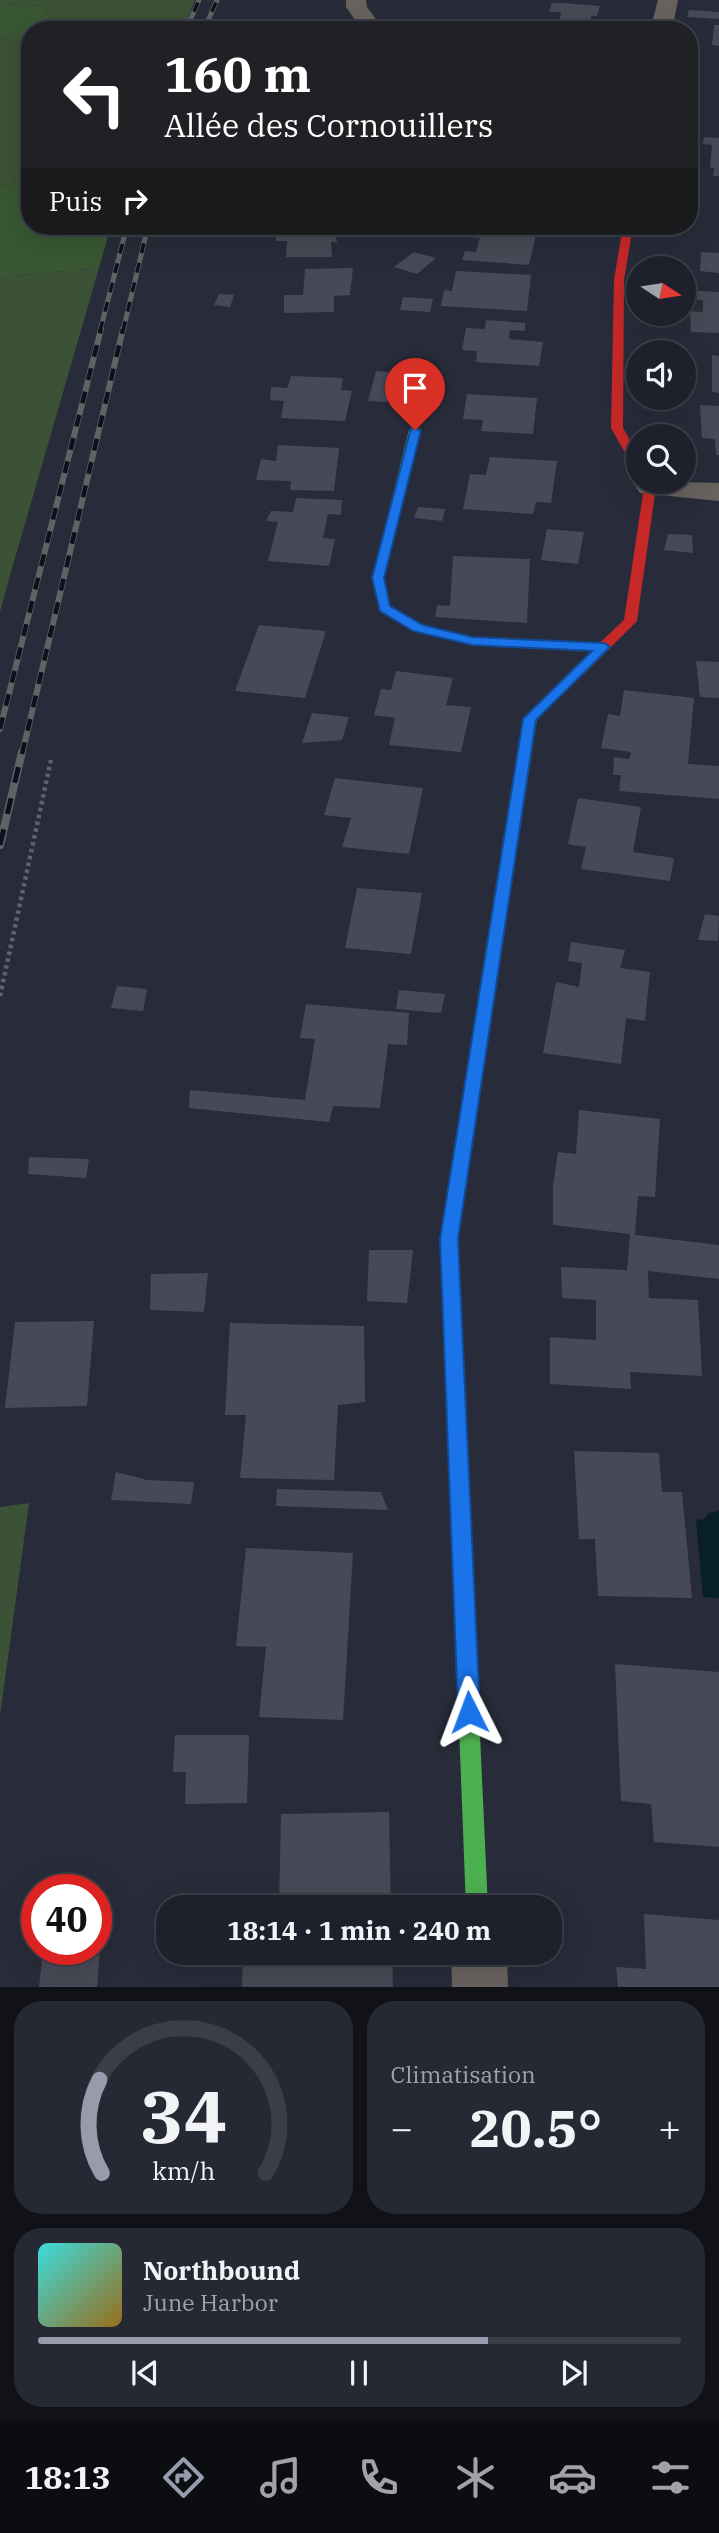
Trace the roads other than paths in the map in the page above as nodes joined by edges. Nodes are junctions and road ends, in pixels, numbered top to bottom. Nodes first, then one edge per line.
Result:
1 (356, 0) edge
2 (668, 0) edge
3 (367, 21) edge
4 (663, 21) edge
5 (626, 235) edge
6 (415, 430) dead end
7 (626, 444) edge
8 (696, 488) edge
9 (719, 492) edge
10 (643, 494) edge
11 (604, 647) junction
12 (476, 1895) edge
13 (480, 1965) edge
14 (481, 1987) edge

1 - 3 street
2 - 4 street
5 - 7 street
6 - 11 street
8 - 9 street
10 - 11 street
11 - 12 street
13 - 14 street

